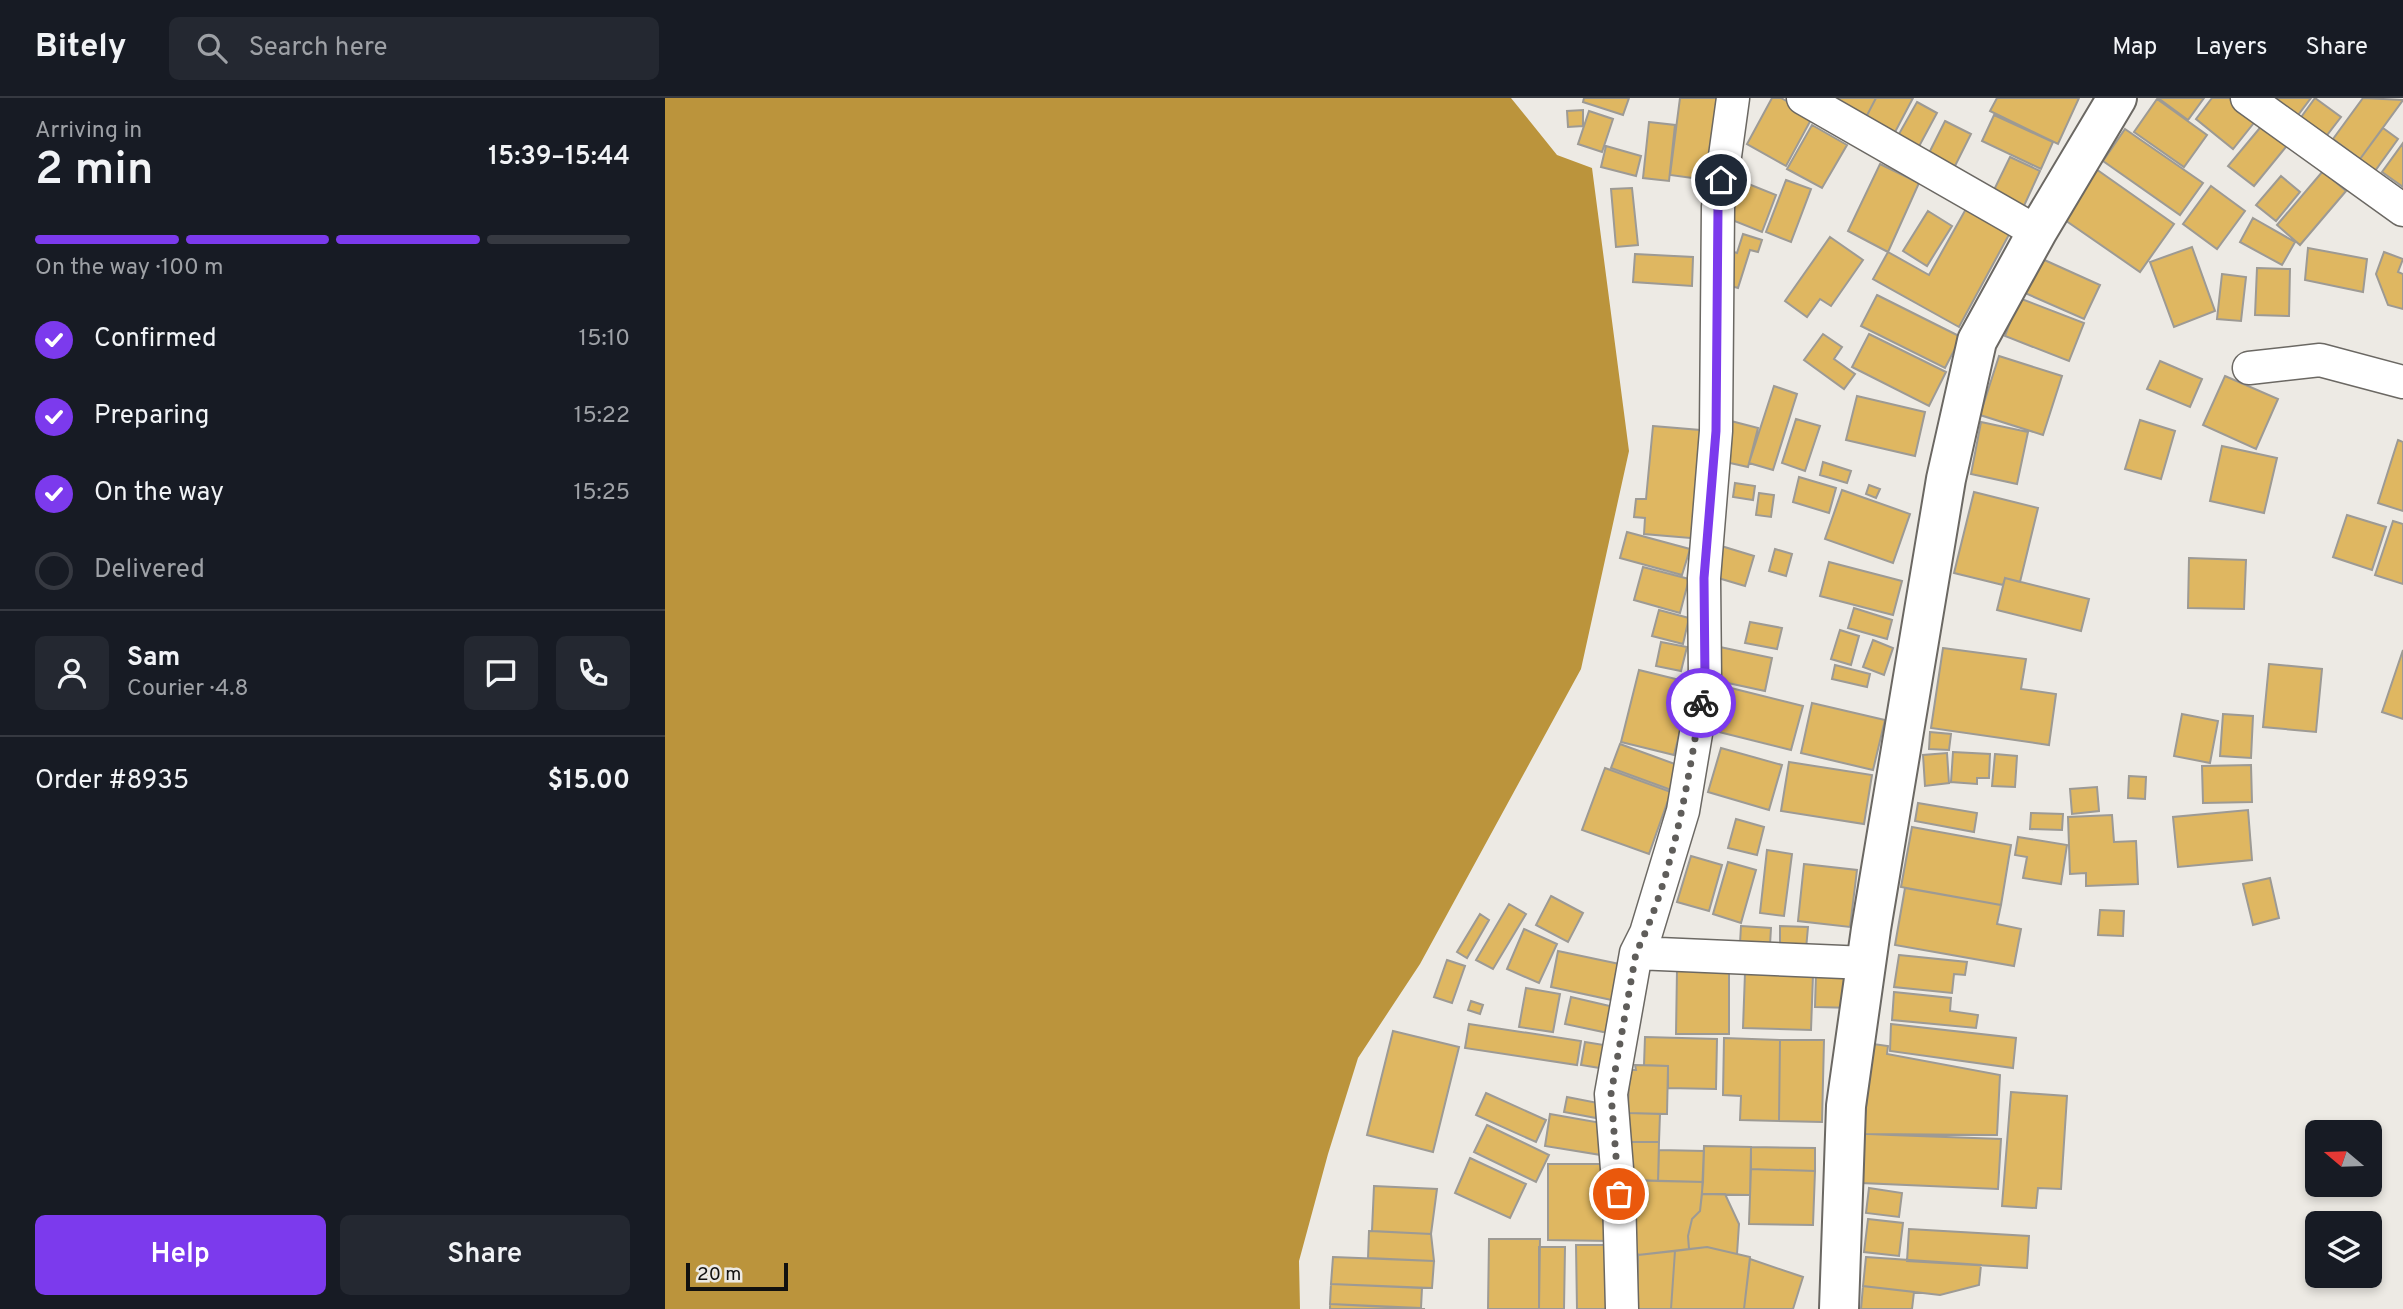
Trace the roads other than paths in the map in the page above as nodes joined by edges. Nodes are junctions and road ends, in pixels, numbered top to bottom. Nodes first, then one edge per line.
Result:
1 (1733, 98) edge
2 (1803, 98) edge
3 (2117, 98) edge
4 (2247, 98) edge
5 (2403, 210) edge
6 (2037, 232) junction
7 (2249, 368) dead end
8 (2403, 382) edge
9 (1636, 953) junction
10 (1867, 963) junction
11 (1622, 1309) edge
12 (1839, 1309) edge

1 - 9 street
2 - 6 street
3 - 6 main road
4 - 5 street
6 - 10 main road
7 - 8 street
9 - 10 street
9 - 11 street
10 - 12 main road

